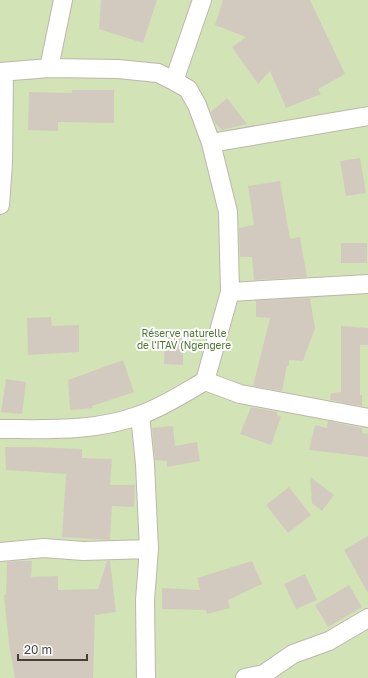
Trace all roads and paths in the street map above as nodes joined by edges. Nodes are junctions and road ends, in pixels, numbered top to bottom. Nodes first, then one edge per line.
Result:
1 (64, 0) edge
2 (202, 0) edge
3 (49, 68) junction
4 (2, 72) edge
5 (174, 81) junction
6 (368, 116) edge
7 (211, 143) junction
8 (0, 205) edge
9 (368, 284) edge
10 (230, 292) junction
11 (205, 381) junction
12 (140, 415) junction
13 (368, 418) edge
14 (0, 429) edge
15 (149, 549) junction
16 (0, 552) edge
17 (368, 618) edge
18 (264, 676) edge
19 (146, 678) edge
20 (245, 678) edge

1 - 3 street
2 - 5 street
3 - 4 street
3 - 5 street
4 - 8 street
5 - 7 street
6 - 7 street
7 - 10 street
9 - 10 street
10 - 11 street
11 - 12 street
11 - 13 street
12 - 14 street
12 - 15 street
15 - 16 street
15 - 19 street
17 - 18 street
18 - 20 street

